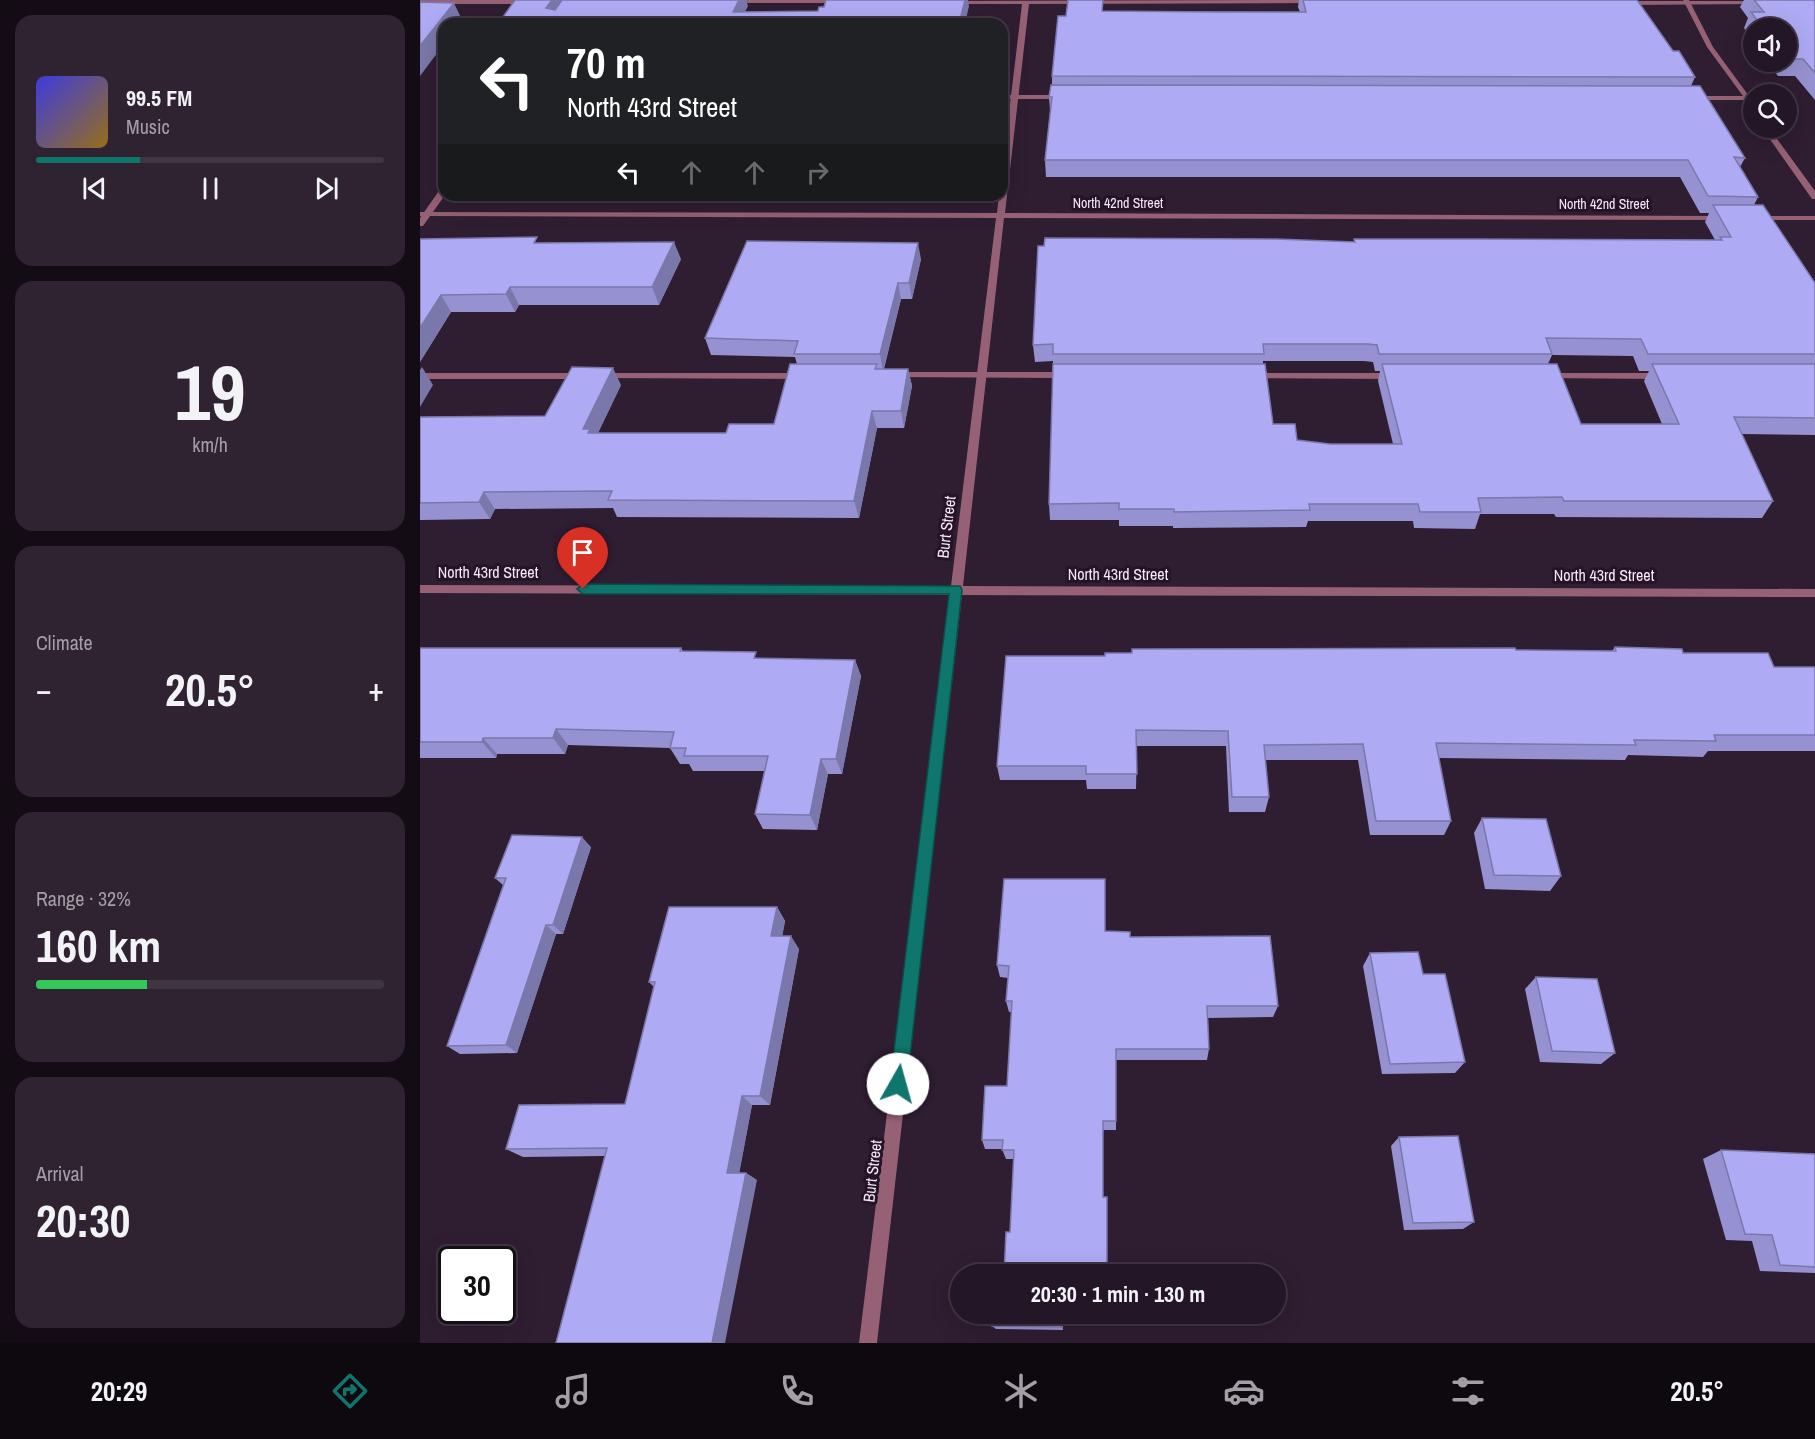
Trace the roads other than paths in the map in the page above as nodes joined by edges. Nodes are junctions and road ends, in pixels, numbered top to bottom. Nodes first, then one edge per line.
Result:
1 (719, 1) edge
2 (802, 1) edge
3 (849, 1) edge
4 (1026, 1) edge
5 (1687, 1) edge
6 (420, 2) edge
7 (538, 2) edge
8 (943, 2) edge
9 (1321, 2) edge
10 (1617, 3) edge
11 (1769, 3) edge
12 (1743, 94) edge
13 (1008, 97) edge
14 (1074, 97) edge
15 (1686, 98) edge
16 (1743, 98) edge
17 (1773, 138) edge
18 (438, 197) edge
19 (1815, 197) edge
20 (1001, 201) edge
21 (423, 214) edge
22 (1000, 216) junction
23 (1731, 218) edge
24 (1743, 218) edge
25 (1815, 218) edge
26 (420, 224) edge
27 (885, 375) edge
28 (981, 375) junction
29 (1076, 375) edge
30 (420, 376) edge
31 (814, 376) edge
32 (1243, 376) edge
33 (1410, 376) edge
34 (1541, 376) edge
35 (1672, 376) edge
36 (420, 589) edge
37 (956, 590) junction
38 (1815, 593) edge
39 (868, 1343) edge

1 - 2 street
2 - 3 street
4 - 8 street
4 - 9 street
4 - 13 street, Burt Street
5 - 10 street
5 - 11 street
5 - 12 street
6 - 7 street
13 - 14 street
15 - 16 street
17 - 19 street
18 - 21 street
20 - 22 street, Burt Street
21 - 22 street, North 42nd Street
21 - 26 street
22 - 23 street, North 42nd Street
22 - 28 street, Burt Street
24 - 25 street
27 - 28 street
28 - 29 street
28 - 37 street, Burt Street
30 - 31 street
32 - 33 street
34 - 35 street
36 - 37 street, North 43rd Street
37 - 38 street, North 43rd Street
37 - 39 street, Burt Street

